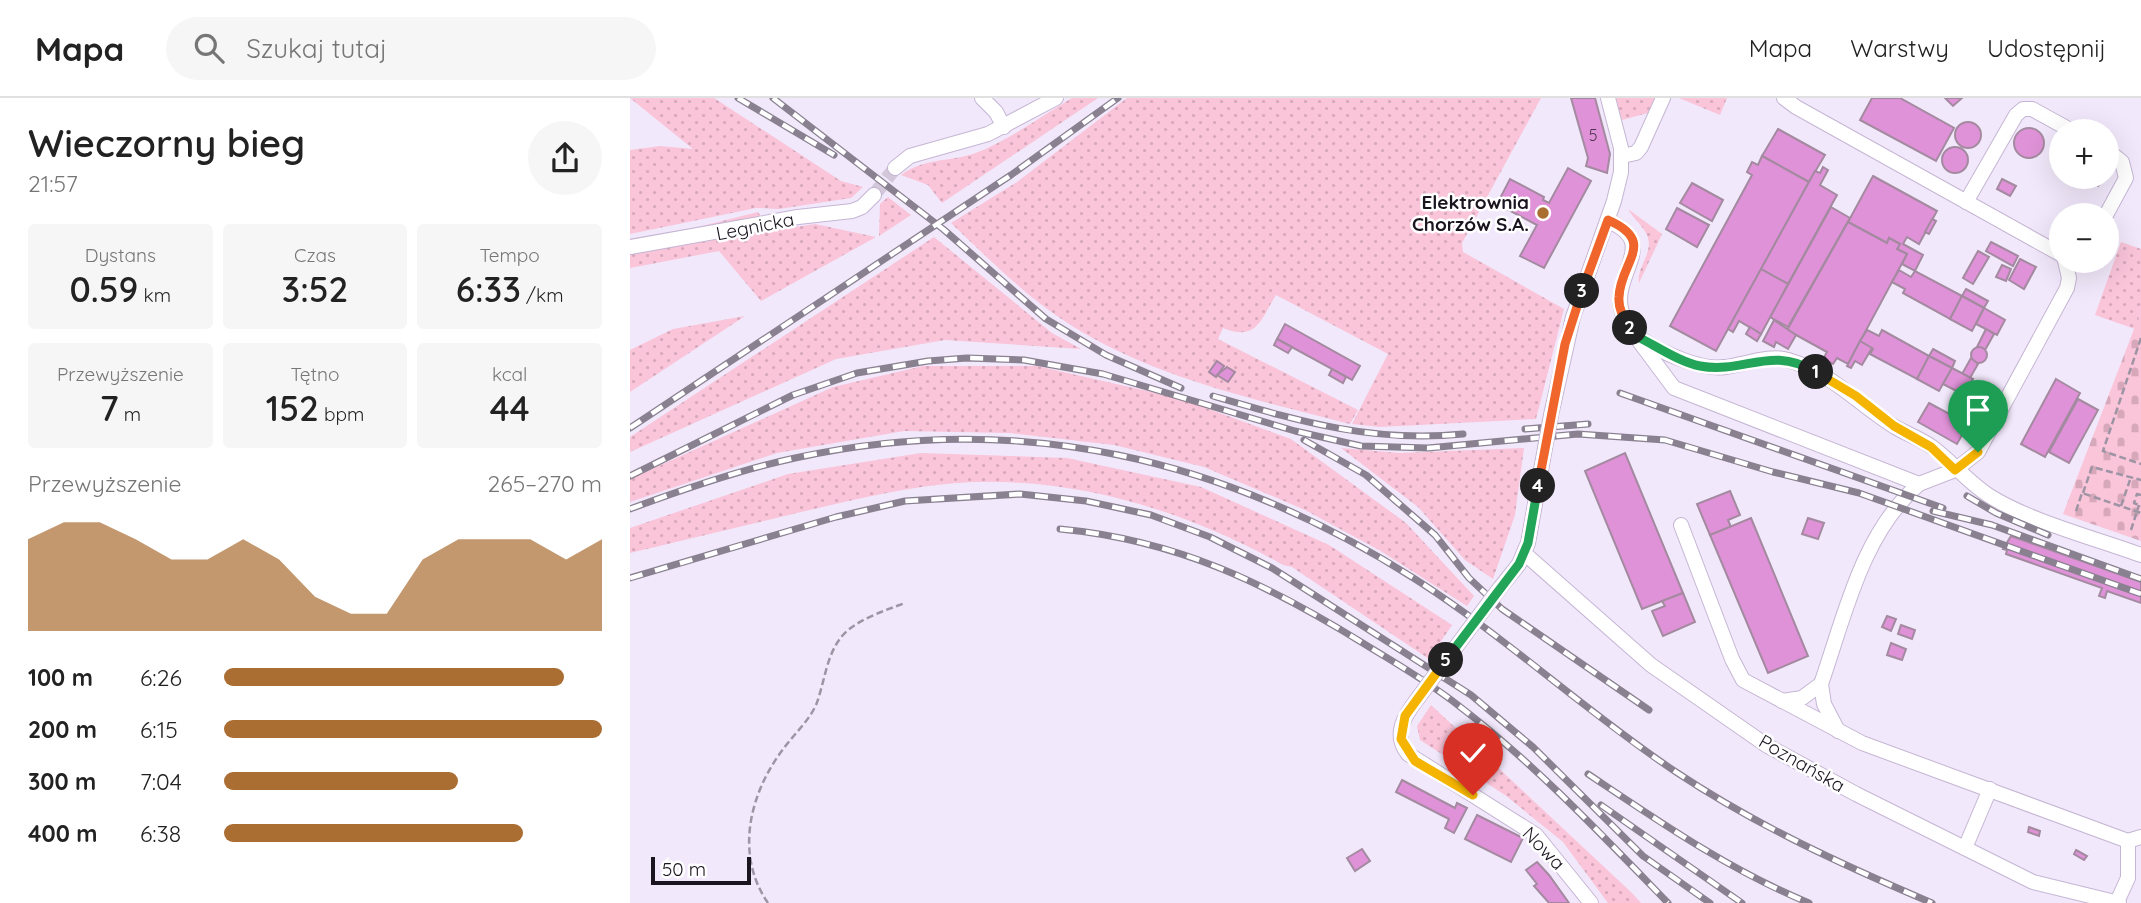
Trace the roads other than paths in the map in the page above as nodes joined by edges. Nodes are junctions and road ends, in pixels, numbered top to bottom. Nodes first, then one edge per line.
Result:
1 (982, 98) edge
2 (1056, 98) edge
3 (1608, 98) edge
4 (1663, 98) edge
5 (1784, 98) edge
6 (2050, 119) edge
7 (1004, 127) junction
8 (1622, 156) junction
9 (2119, 160) edge
10 (895, 168) tunnel mouth
11 (874, 195) tunnel mouth
12 (1966, 202) junction
13 (2112, 203) edge
14 (1608, 220) junction
15 (630, 247) edge
16 (2049, 249) edge
17 (2067, 273) edge
18 (1636, 336) junction
19 (1955, 470) junction
20 (1919, 484) junction
21 (1681, 525) dead end
22 (1524, 553) junction
23 (2141, 555) edge
24 (1821, 684) junction
25 (1780, 701) junction
26 (1839, 732) junction
27 (1990, 789) junction
28 (2134, 839) edge
29 (1965, 848) junction
30 (1591, 903) edge
31 (2118, 903) edge

1 - 7 street
2 - 7 street
3 - 8 street
4 - 8 street
5 - 12 street
6 - 12 street
7 - 10 street
8 - 14 street
9 - 13 street
11 - 15 street, Legnicka
12 - 16 street
14 - 18 street
14 - 22 street, bridge
17 - 19 street
18 - 19 street
18 - 20 street
19 - 20 street
19 - 23 street
20 - 24 street
21 - 25 street
22 - 29 street, Poznańska
22 - 30 street, Nowa, bridge
24 - 25 street
24 - 26 street
25 - 26 street
26 - 27 street
27 - 28 street
27 - 29 street
28 - 31 street
29 - 31 street, Poznańska

